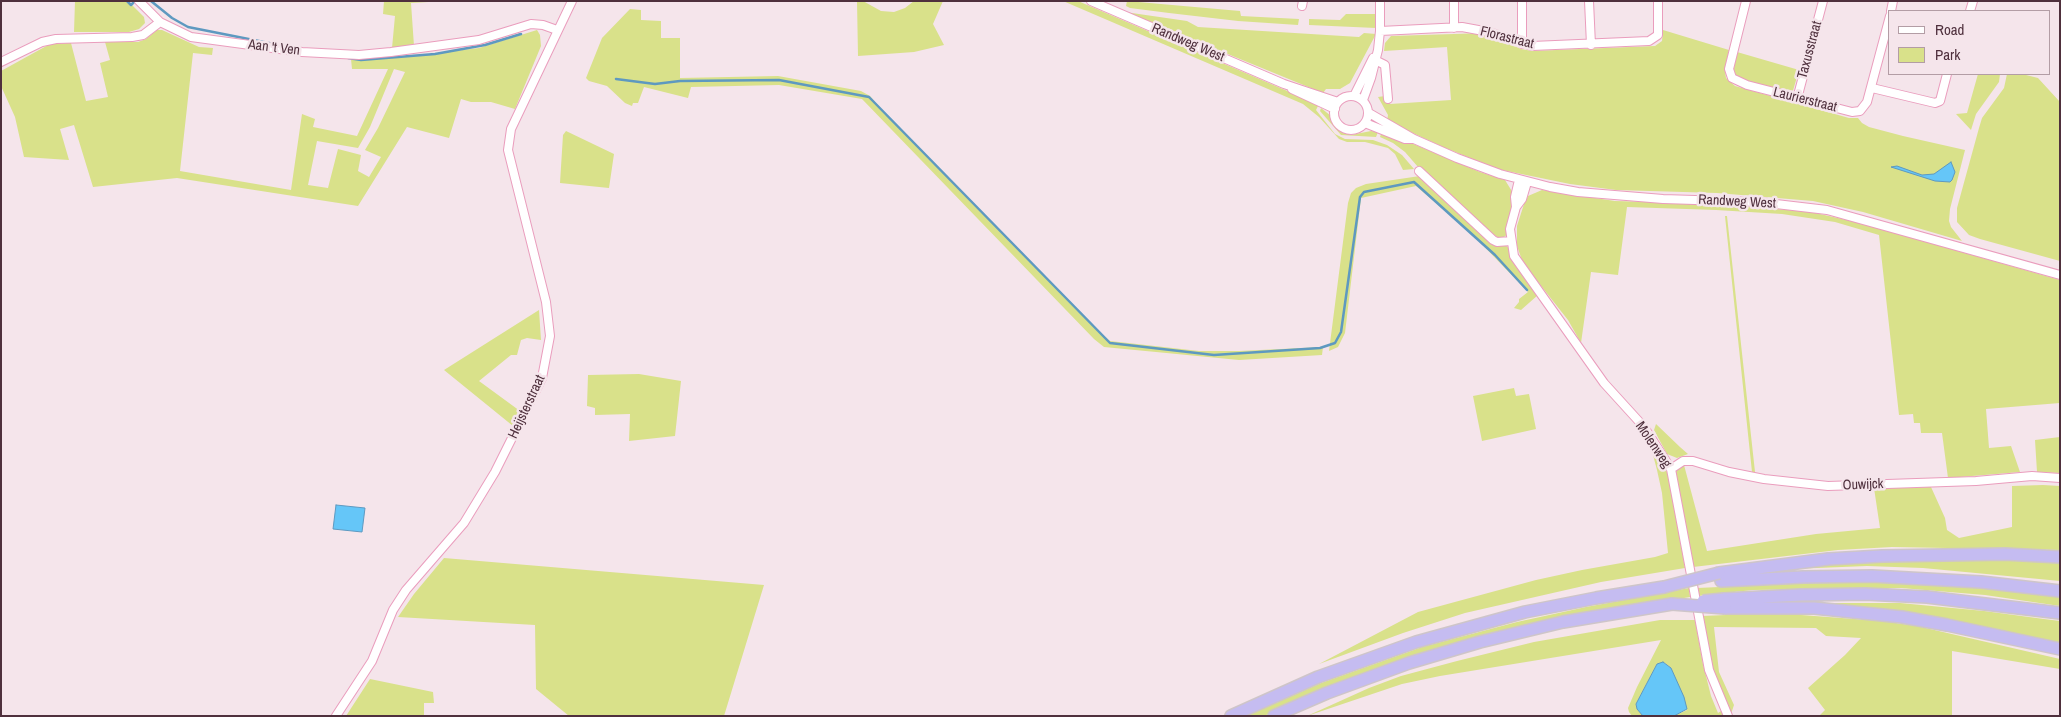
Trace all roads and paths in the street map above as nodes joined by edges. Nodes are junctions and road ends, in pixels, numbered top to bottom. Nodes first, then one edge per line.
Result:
1 (139, 1) edge
2 (572, 1) edge
3 (1091, 1) edge
4 (1380, 1) edge
5 (1454, 1) edge
6 (1522, 1) edge
7 (1589, 1) edge
8 (1658, 1) edge
9 (1746, 1) edge
10 (1822, 1) edge
11 (160, 22) junction
12 (1888, 24) edge
13 (1454, 28) junction
14 (557, 30) junction
15 (1380, 31) junction
16 (1522, 44) junction
17 (1591, 45) junction
18 (1374, 59) junction
19 (1, 62) edge
20 (1947, 75) edge
21 (1872, 88) junction
22 (1354, 96) junction
23 (1796, 98) junction
24 (1388, 99) dead end
25 (1363, 100) junction
26 (1336, 106) junction
27 (1369, 114) junction
28 (1365, 123) junction
29 (1414, 139) junction
30 (1419, 171) dead end
31 (1523, 181) junction
32 (1511, 241) junction
33 (2060, 275) edge
34 (1670, 469) junction
35 (2060, 478) edge
36 (2060, 556) edge
37 (1720, 577) junction
38 (2060, 591) edge
39 (1724, 603) junction
40 (2060, 613) edge
41 (2060, 649) edge
42 (336, 716) edge
43 (1231, 716) edge
44 (1274, 716) edge
45 (1728, 716) edge

1 - 11 street, Aan 't Ven
2 - 14 street, Heijsterstraat
3 - 26 street, Randweg West
4 - 15 street
5 - 13 street
6 - 16 street
7 - 17 street
8 - 17 street, Florastraat
9 - 23 street, Laurierstraat
10 - 23 street, Taxusstraat
11 - 14 street, Aan 't Ven
11 - 19 street
12 - 21 street, Laurierstraat
13 - 15 street, Florastraat
13 - 16 street, Florastraat
14 - 42 street, Heijsterstraat
15 - 18 street
16 - 17 street, Florastraat
18 - 22 street
18 - 24 street
18 - 25 street
20 - 21 street
21 - 23 street, Laurierstraat
22 - 25 street
22 - 26 street
25 - 27 street
26 - 28 street
27 - 28 street
27 - 29 street, Randweg West
28 - 29 street, Randweg West
29 - 31 street, Randweg West
30 - 32 street
31 - 32 street, Molenweg
31 - 33 street, Randweg West
32 - 34 street, Molenweg
34 - 35 street, Ouwijck
34 - 45 street, Molenweg
36 - 37 highway
37 - 38 highway
37 - 43 highway, bridge
39 - 40 highway
39 - 41 highway
39 - 44 highway, bridge

